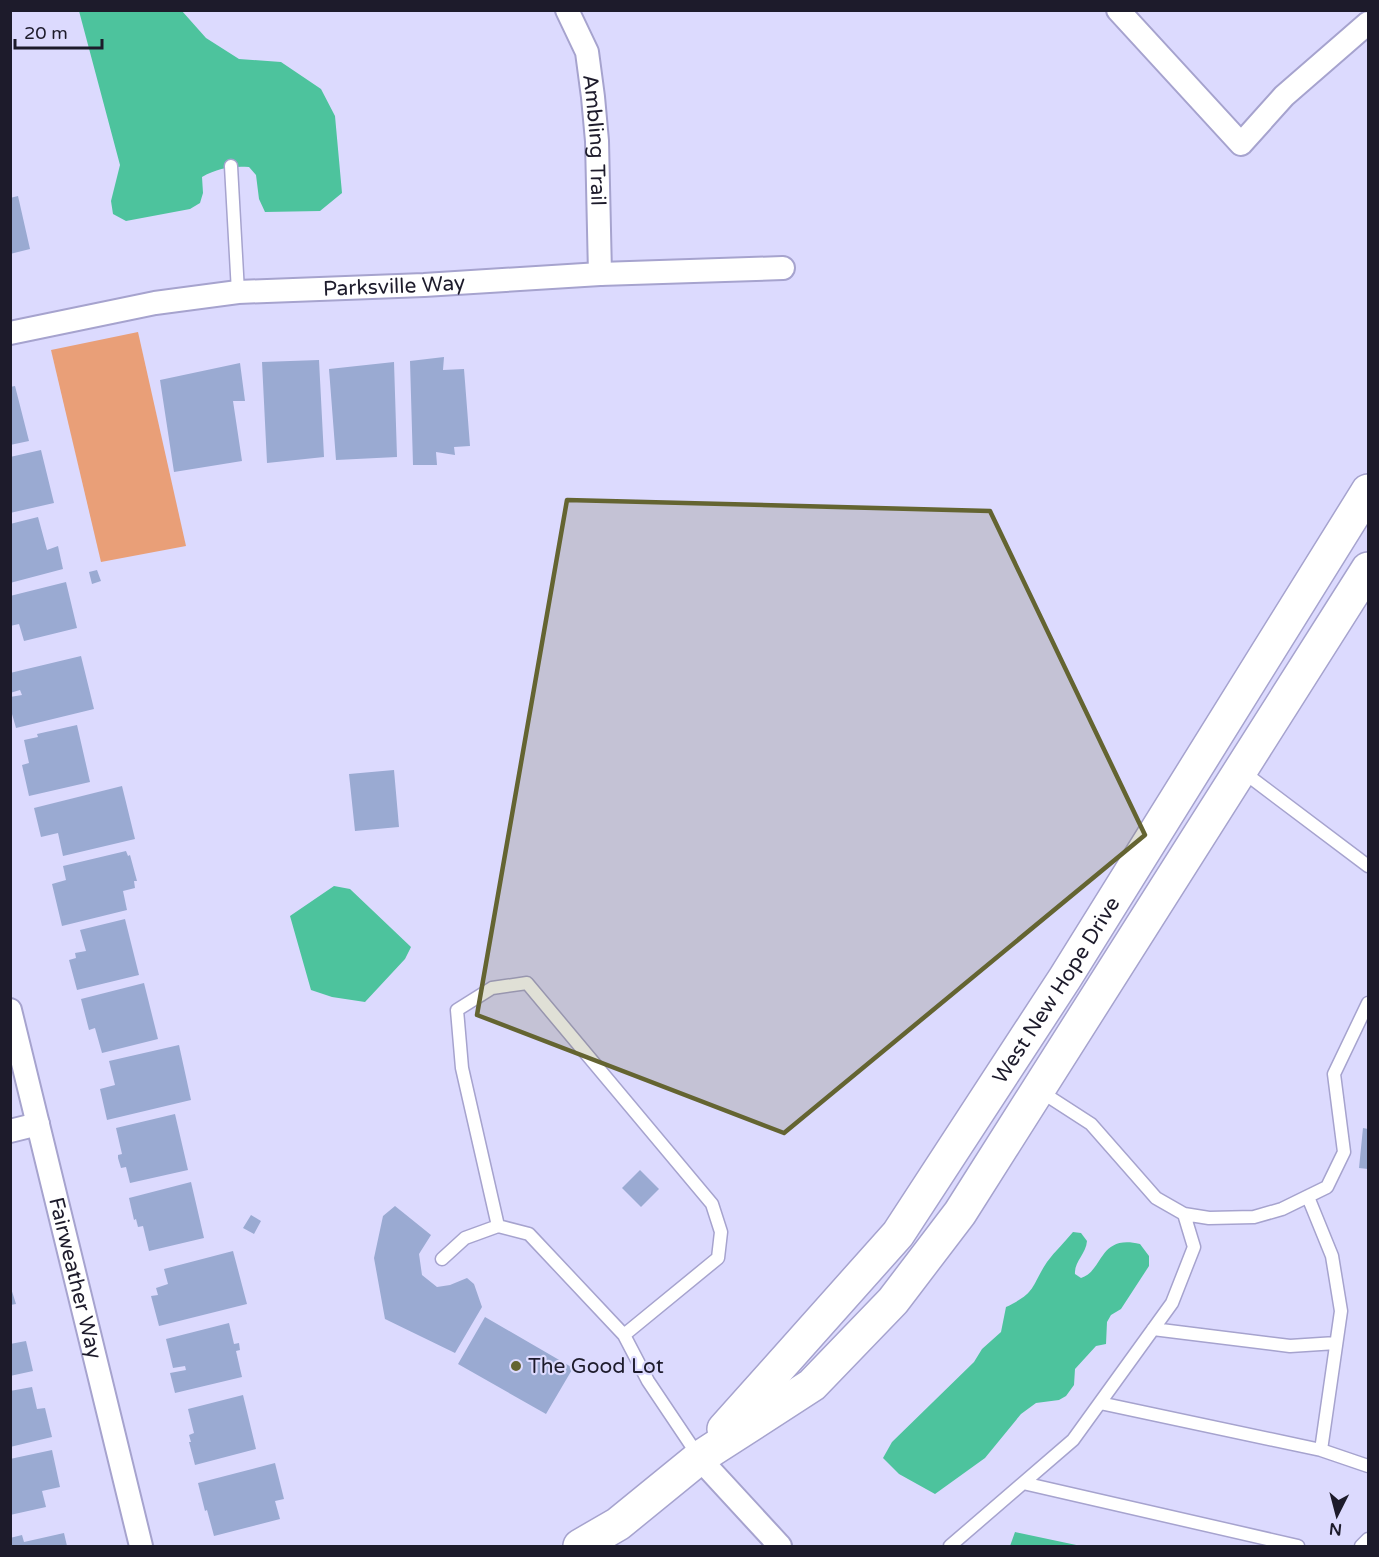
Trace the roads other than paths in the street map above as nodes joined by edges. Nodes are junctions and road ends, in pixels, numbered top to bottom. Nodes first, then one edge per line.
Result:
1 (567, 10) edge
2 (1118, 10) edge
3 (1368, 23) edge
4 (231, 166) dead end
5 (783, 268) dead end
6 (600, 274) junction
7 (238, 292) junction
8 (10, 333) edge
9 (1368, 491) edge
10 (1368, 569) edge
11 (1242, 771) junction
12 (1368, 866) edge
13 (1368, 1003) edge
14 (10, 1010) edge
15 (1039, 1091) junction
16 (38, 1124) junction
17 (10, 1131) edge
18 (1308, 1197) junction
19 (1185, 1214) junction
20 (498, 1226) junction
21 (442, 1259) dead end
22 (1153, 1329) junction
23 (624, 1335) junction
24 (1336, 1343) junction
25 (1100, 1403) junction
26 (1321, 1450) junction
27 (699, 1458) junction
28 (1368, 1466) edge
29 (1023, 1483) junction
30 (1368, 1539) edge
31 (141, 1546) edge
32 (580, 1546) edge
33 (780, 1546) edge
34 (950, 1546) edge
35 (1298, 1546) edge
36 (1361, 1546) edge

1 - 6 street, Ambling Trail
2 - 3 street
4 - 7 lane
5 - 6 street, Parksville Way
6 - 7 street, Parksville Way
7 - 8 street, Parksville Way
9 - 27 main road, West New Hope Drive
10 - 11 main road, West New Hope Drive
11 - 12 lane
11 - 15 main road, West New Hope Drive
13 - 18 lane
14 - 16 street, Fairweather Way
15 - 19 lane
15 - 27 main road, West New Hope Drive
16 - 17 street
16 - 31 street, Fairweather Way
18 - 19 lane
18 - 24 lane
19 - 22 lane
20 - 21 lane
20 - 23 lane
20 - 23 lane
22 - 24 lane
22 - 25 lane
23 - 27 lane
24 - 26 lane
25 - 26 lane
25 - 29 lane
26 - 28 lane
27 - 32 main road, West New Hope Drive
27 - 33 street
29 - 34 lane
29 - 35 lane
30 - 36 lane

